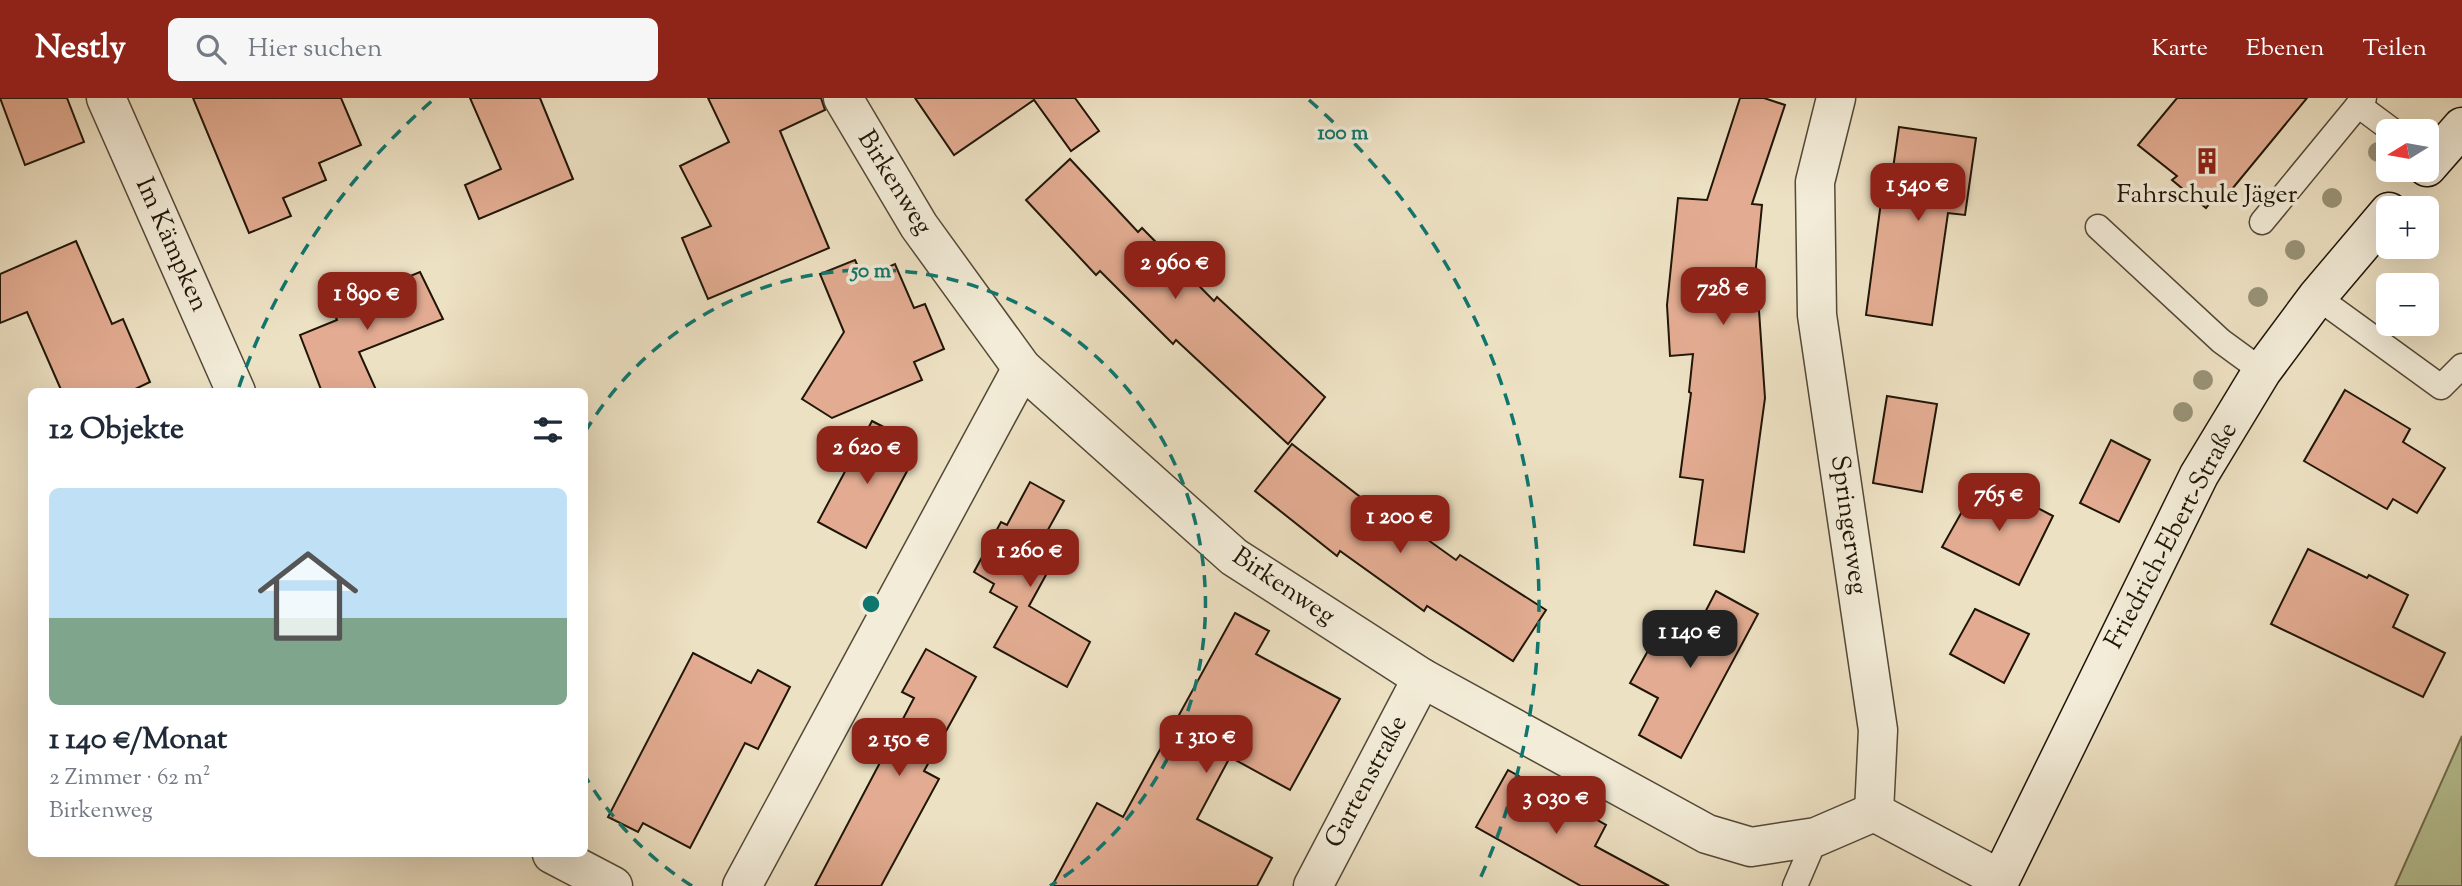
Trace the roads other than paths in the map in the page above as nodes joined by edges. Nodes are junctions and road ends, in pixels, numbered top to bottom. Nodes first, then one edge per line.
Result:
1 (106, 98) edge
2 (843, 98) edge
3 (1836, 98) edge
4 (2361, 102) edge
5 (2380, 119) edge
6 (2462, 127) edge
7 (2440, 150) edge
8 (2413, 182) edge
9 (2402, 196) edge
10 (2262, 222) dead end
11 (2098, 227) dead end
12 (2376, 227) edge
13 (2317, 297) junction
14 (2462, 366) edge
15 (1022, 368) junction
16 (2262, 371) junction
17 (234, 388) edge
18 (1422, 678) junction
19 (1874, 812) junction
20 (1816, 837) junction
21 (558, 857) edge
22 (1998, 883) edge
23 (613, 886) edge
24 (742, 886) edge
25 (1313, 886) edge
26 (1795, 886) edge

1 - 17 street, Im Kämpken
2 - 15 street, Birkenweg
3 - 19 street, Springerweg
4 - 5 lane
4 - 10 lane
6 - 7 street
8 - 9 street
11 - 16 lane
12 - 13 street, Friedrich-Ebert-Straße
13 - 14 lane
13 - 16 street, Friedrich-Ebert-Straße
15 - 18 street, Birkenweg
15 - 24 street
16 - 22 street, Friedrich-Ebert-Straße
18 - 20 street, Birkenweg
18 - 25 street, Gartenstraße
19 - 20 street, Birkenweg
19 - 22 street
20 - 26 lane
21 - 23 street

